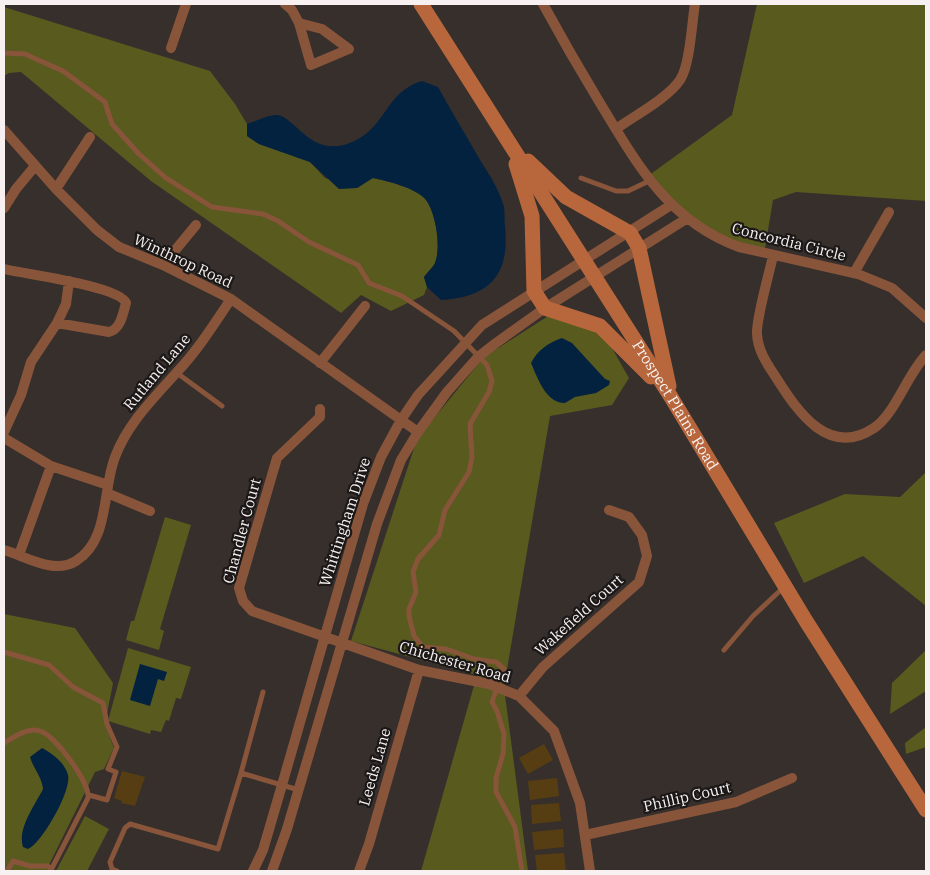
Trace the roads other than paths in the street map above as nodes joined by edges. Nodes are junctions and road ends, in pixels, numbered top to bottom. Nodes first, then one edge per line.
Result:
1 (186, 4) edge
2 (285, 4) edge
3 (421, 4) edge
4 (543, 4) edge
5 (695, 4) edge
6 (299, 24) junction
7 (171, 48) dead end
8 (4, 53) edge
9 (616, 129) junction
10 (4, 130) edge
11 (90, 137) dead end
12 (510, 145) junction
13 (35, 166) junction
14 (581, 178) dead end
15 (649, 181) junction
16 (56, 189) junction
17 (670, 205) junction
18 (4, 208) edge
19 (888, 212) dead end
20 (686, 219) junction
21 (196, 225) dead end
22 (630, 233) junction
23 (639, 248) junction
24 (773, 256) junction
25 (584, 260) junction
26 (163, 265) junction
27 (4, 269) edge
28 (854, 274) junction
29 (594, 276) junction
30 (69, 282) junction
31 (534, 291) junction
32 (231, 299) junction
33 (366, 306) dead end
34 (545, 308) junction
35 (926, 318) edge
36 (57, 323) junction
37 (464, 342) junction
38 (926, 355) edge
39 (478, 357) junction
40 (320, 364) junction
41 (177, 373) junction
42 (671, 397) junction
43 (222, 406) dead end
44 (320, 409) dead end
45 (401, 420) junction
46 (4, 432) edge
47 (418, 432) junction
48 (4, 438) edge
49 (50, 466) junction
50 (107, 489) junction
51 (609, 510) dead end
52 (150, 511) dead end
53 (4, 550) edge
54 (19, 555) junction
55 (785, 587) junction
56 (325, 636) junction
57 (342, 642) junction
58 (724, 650) dead end
59 (4, 652) edge
60 (419, 670) junction
61 (497, 688) junction
62 (264, 692) dead end
63 (519, 696) junction
64 (4, 742) edge
65 (241, 773) junction
66 (792, 778) dead end
67 (282, 785) junction
68 (298, 790) junction
69 (89, 795) junction
70 (926, 810) edge
71 (585, 835) junction
72 (51, 870) edge
73 (8, 871) edge
74 (117, 871) edge
75 (254, 871) edge
76 (272, 871) edge
77 (359, 871) edge
78 (522, 871) edge
79 (590, 871) edge

1 - 7 street
2 - 6 street
3 - 12 street, Prospect Plains Road
4 - 9 street, Concordia Circle
5 - 9 street
6 - 6 street
8 - 37 lane
9 - 15 street, Concordia Circle
10 - 13 street, Winthrop Road
11 - 16 street
12 - 22 street
12 - 25 street, Prospect Plains Road
12 - 31 street
13 - 16 street, Winthrop Road
13 - 18 street
14 - 15 lane
15 - 17 street, Concordia Circle
16 - 26 street, Winthrop Road
17 - 20 street, Concordia Circle
17 - 22 street, Whittingham Drive
19 - 28 street
20 - 23 street
20 - 24 street, Concordia Circle
21 - 26 street
22 - 23 street
22 - 25 street, Whittingham Drive
23 - 29 street
23 - 42 street
24 - 28 street, Concordia Circle
24 - 38 street
25 - 29 street, Prospect Plains Road
25 - 31 street, Whittingham Drive
26 - 32 street, Winthrop Road
27 - 30 street
28 - 35 street, Concordia Circle
29 - 34 street
29 - 42 street, Prospect Plains Road
30 - 36 street
30 - 36 street
31 - 34 street
31 - 37 street, Whittingham Drive
32 - 40 street, Winthrop Road
32 - 41 street, Rutland Lane
33 - 40 street
34 - 39 street
34 - 42 street
36 - 46 street
37 - 39 lane
37 - 45 street, Whittingham Drive
39 - 47 street
39 - 61 lane
40 - 45 street, Winthrop Road
41 - 43 lane
41 - 50 street, Rutland Lane
42 - 55 street, Prospect Plains Road
44 - 56 street, Chandler Court
45 - 47 street, Winthrop Road
45 - 56 street, Whittingham Drive
47 - 57 street
48 - 49 street
49 - 50 street
49 - 54 street
50 - 52 street
50 - 54 street, Rutland Lane
51 - 63 street, Wakefield Court
53 - 54 street, Rutland Lane
55 - 58 lane
55 - 70 street, Prospect Plains Road
56 - 57 street, Chandler Court
56 - 67 street, Whittingham Drive
57 - 60 street, Chichester Road
57 - 68 street
59 - 69 lane
60 - 61 street, Chichester Road
60 - 77 street, Leeds Lane
61 - 63 street, Chichester Road
61 - 78 lane
62 - 65 lane
63 - 71 street, Chichester Road
64 - 69 lane
65 - 67 lane
65 - 74 lane
66 - 71 street, Phillip Court
67 - 68 lane
67 - 75 street, Whittingham Drive
68 - 76 street
69 - 72 lane
71 - 79 street, Chichester Road
72 - 73 lane

